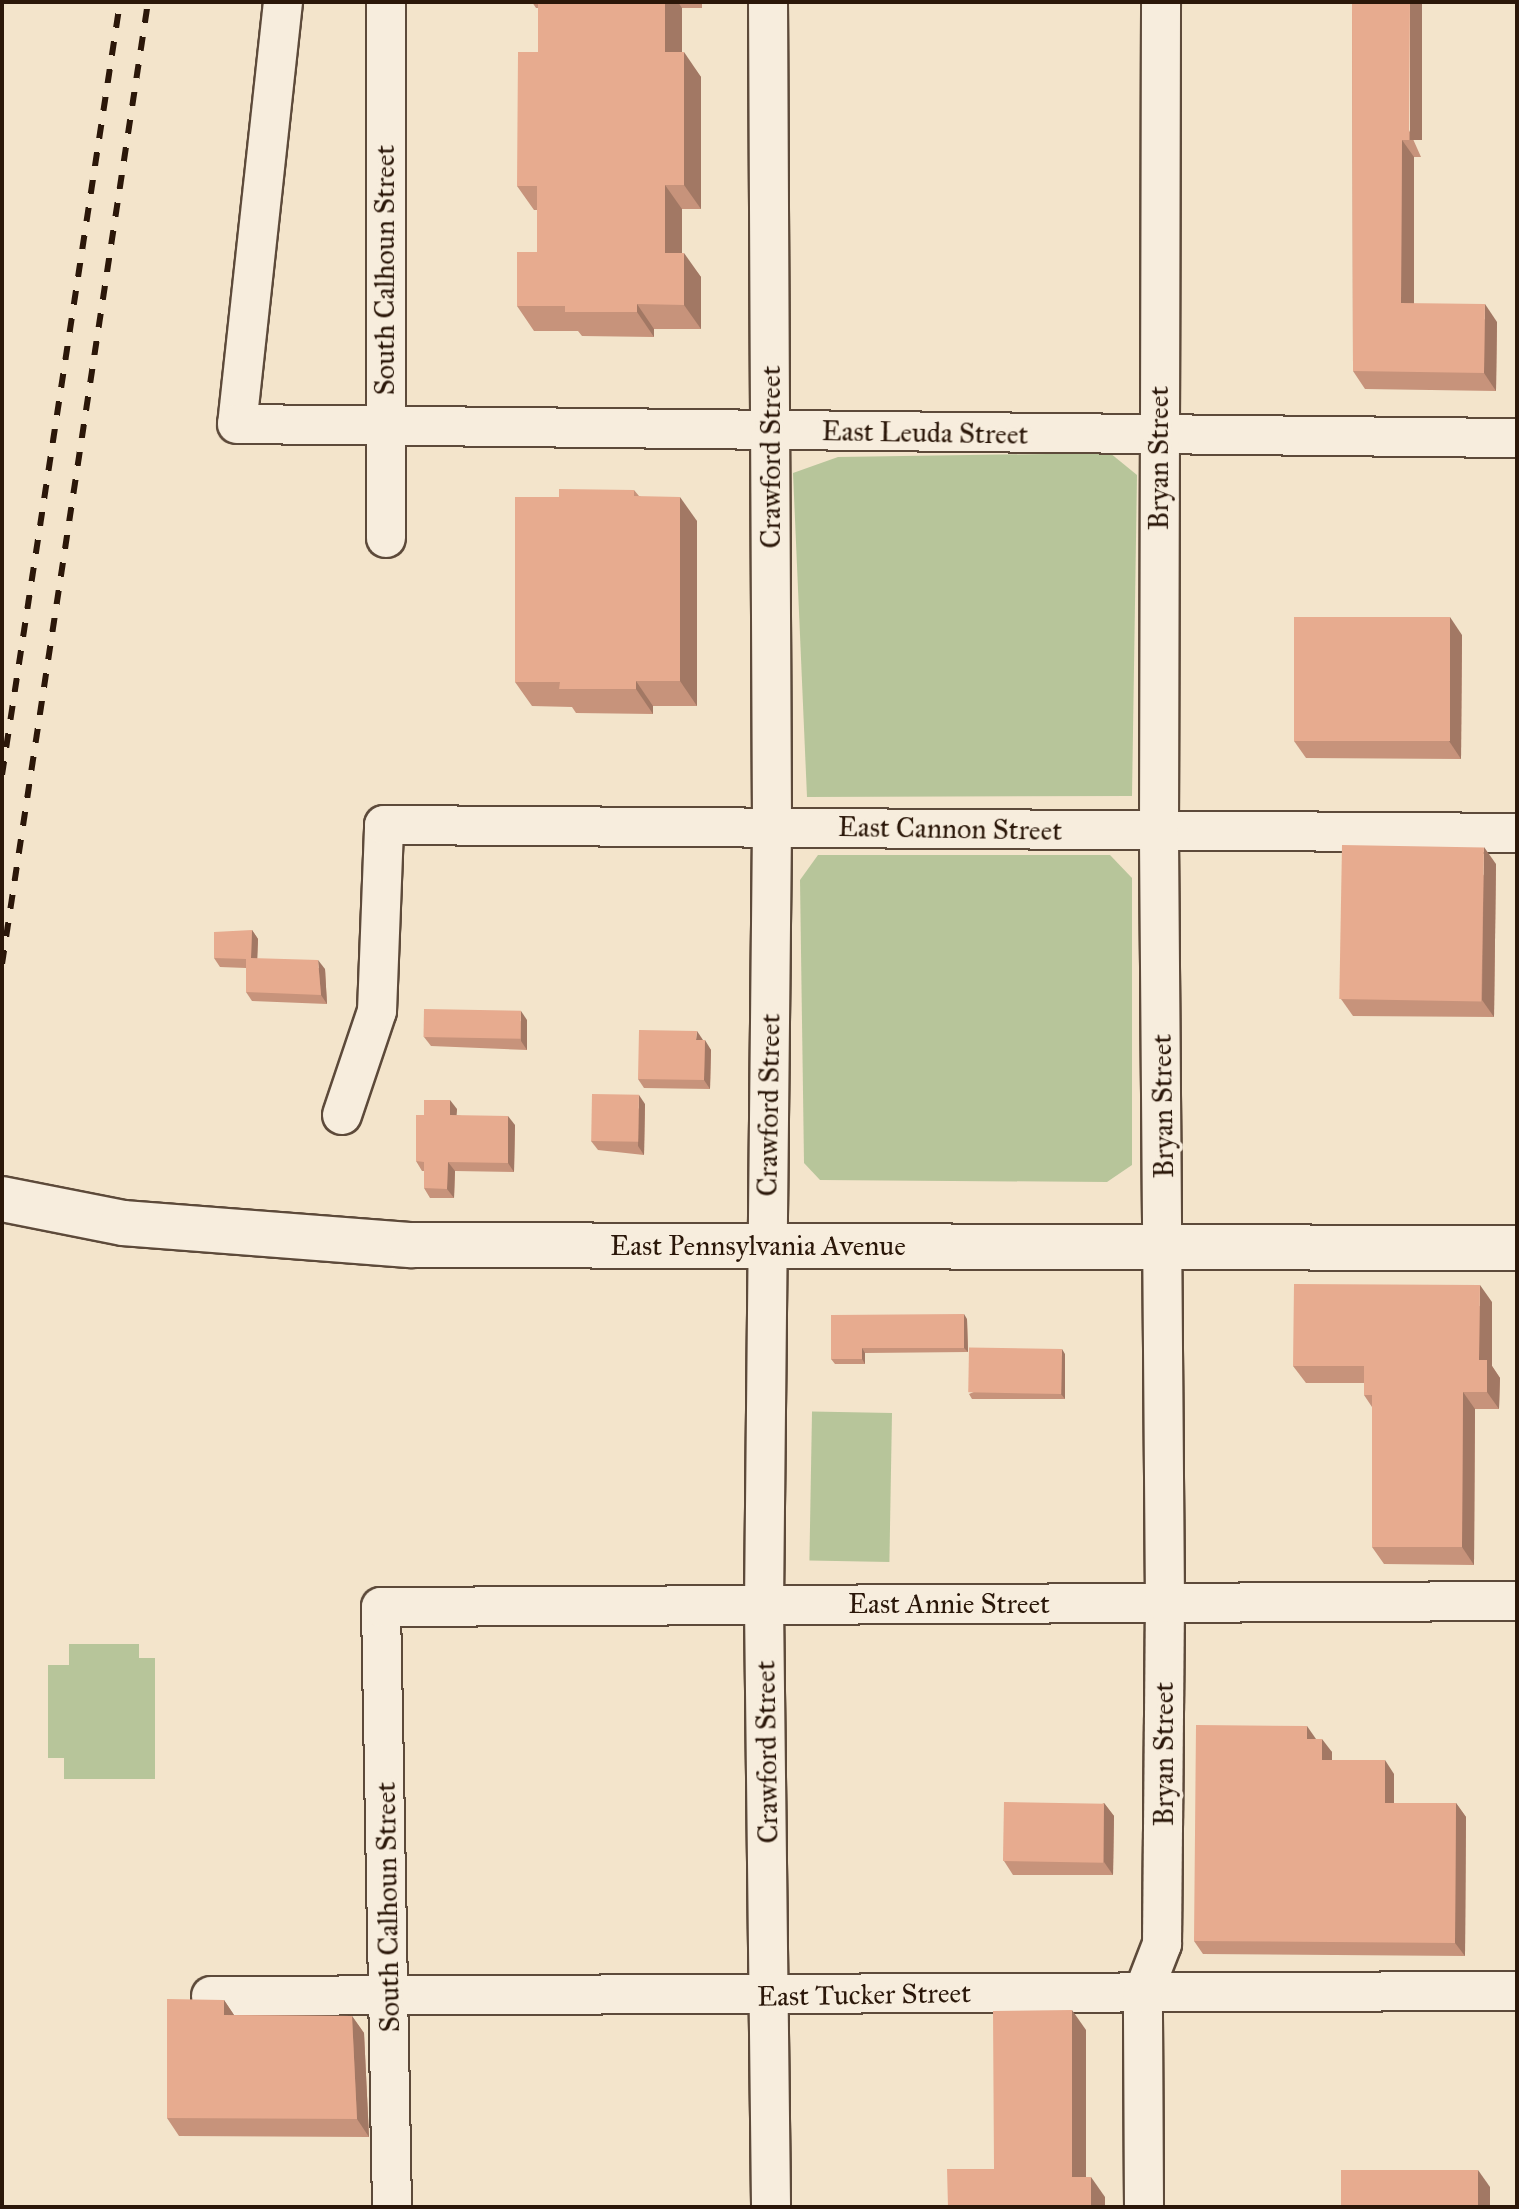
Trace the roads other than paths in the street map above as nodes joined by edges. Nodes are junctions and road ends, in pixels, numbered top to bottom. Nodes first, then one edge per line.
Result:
1 (283, 2) edge
2 (386, 2) edge
3 (768, 2) edge
4 (1161, 2) edge
5 (384, 427) junction
6 (772, 431) junction
7 (1159, 435) junction
8 (1517, 438) edge
9 (386, 538) dead end
10 (772, 828) junction
11 (1159, 831) junction
12 (1517, 833) edge
13 (342, 1115) dead end
14 (2, 1199) edge
15 (768, 1246) junction
16 (1517, 1248) edge
17 (1165, 1249) junction
18 (1517, 1601) edge
19 (1165, 1603) junction
20 (764, 1605) junction
21 (381, 1607) joint
22 (1517, 1991) edge
23 (1143, 1993) junction
24 (211, 1996) edge
25 (391, 1996) junction
26 (771, 1998) junction
27 (392, 2207) edge
28 (771, 2207) edge
29 (1144, 2207) edge

1 - 5 street, East Leuda Street
2 - 5 street, South Calhoun Street
3 - 6 street, Crawford Street
4 - 7 street, Bryan Street
5 - 6 street, East Leuda Street
5 - 9 street, South Calhoun Street
6 - 7 street, East Leuda Street
6 - 10 street, Crawford Street
7 - 8 street, East Leuda Street
7 - 11 street, Bryan Street
10 - 11 street, East Cannon Street
10 - 13 street, East Cannon Street
10 - 15 street, Crawford Street
11 - 12 street, East Cannon Street
11 - 17 street, Bryan Street
14 - 15 street, East Pennsylvania Avenue
15 - 17 street, East Pennsylvania Avenue
15 - 20 street, Crawford Street
16 - 17 street, East Pennsylvania Avenue
17 - 19 street, Bryan Street
18 - 19 street, East Annie Street
19 - 20 street, East Annie Street
19 - 23 street, Bryan Street
20 - 21 street, East Annie Street
20 - 26 street, Crawford Street
21 - 25 street, South Calhoun Street
22 - 23 street, East Tucker Street
23 - 26 street, East Tucker Street
23 - 29 street, Bryan Street
24 - 25 street, East Tucker Street
25 - 26 street, East Tucker Street
25 - 27 street, South Calhoun Street
26 - 28 street, Crawford Street

